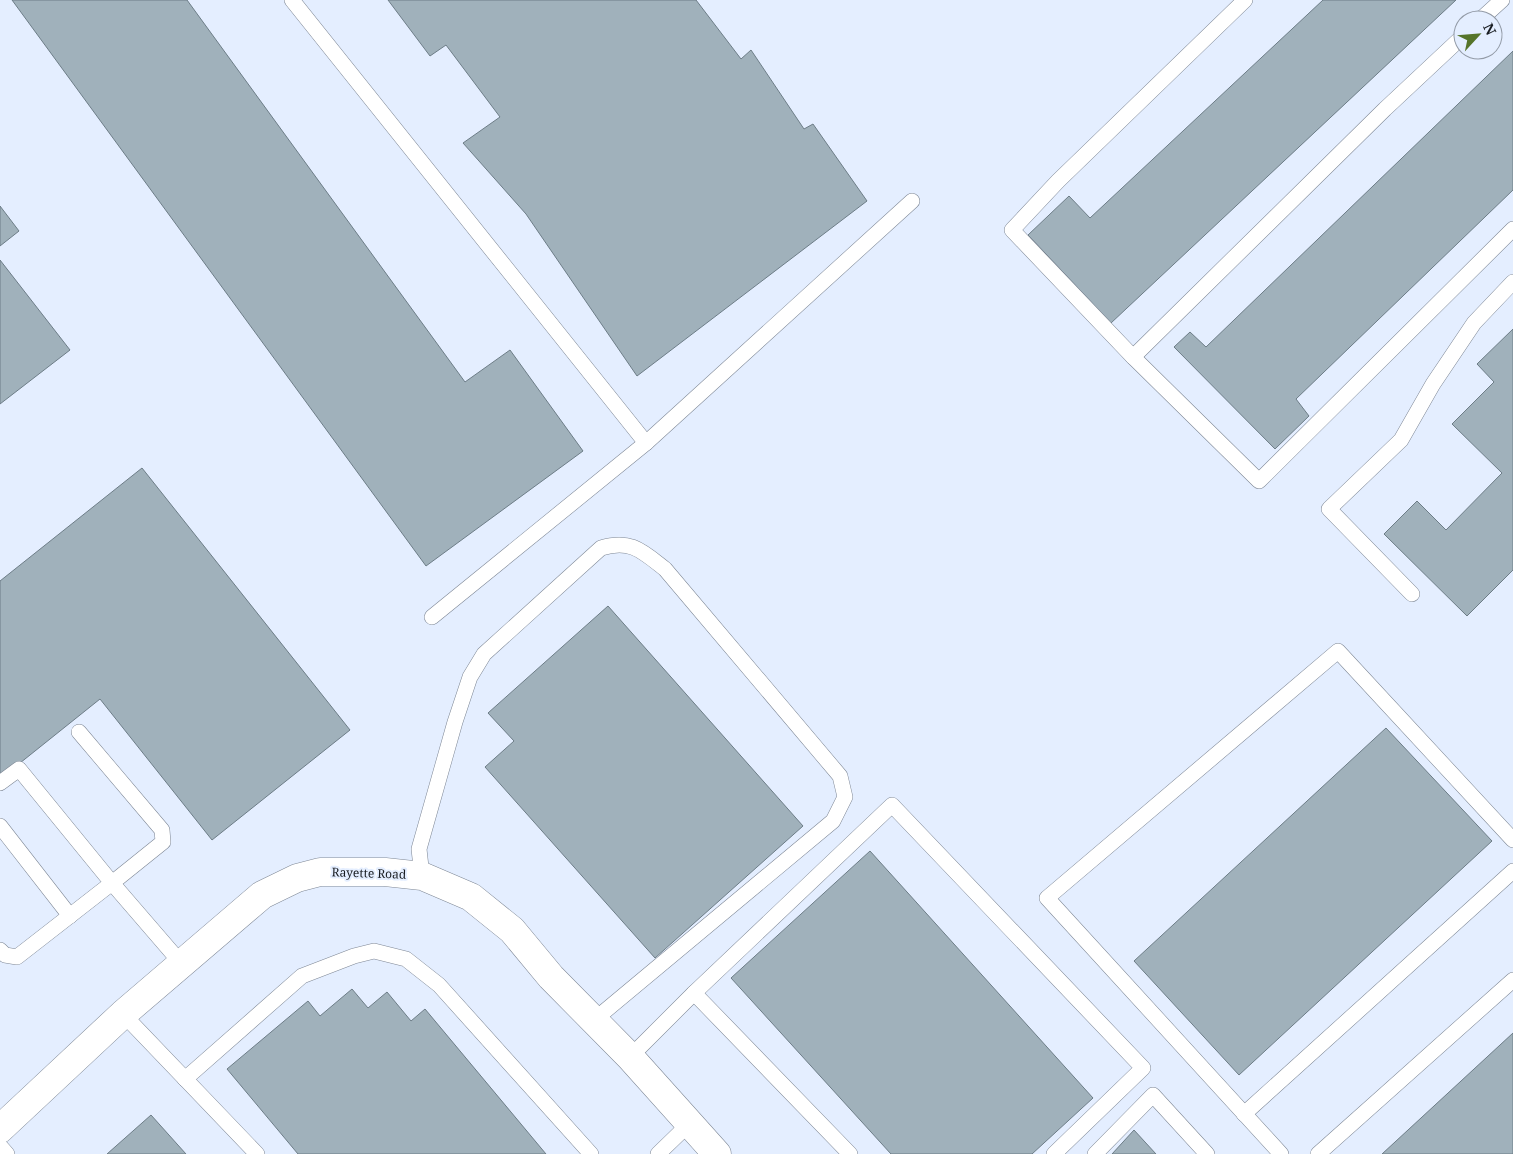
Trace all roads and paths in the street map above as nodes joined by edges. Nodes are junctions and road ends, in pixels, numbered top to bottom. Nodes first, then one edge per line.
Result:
1 (292, 0) edge
2 (1245, 0) edge
3 (1502, 0) edge
4 (1491, 10) edge
5 (1453, 45) edge
6 (912, 202) dead end
7 (1513, 229) edge
8 (1513, 282) edge
9 (1133, 357) junction
10 (646, 443) junction
11 (1412, 594) dead end
12 (432, 617) dead end
13 (79, 732) dead end
14 (0, 783) edge
15 (0, 826) edge
16 (1513, 840) edge
17 (1513, 871) edge
18 (422, 876) junction
19 (112, 883) junction
20 (70, 916) junction
21 (0, 950) edge
22 (181, 963) junction
23 (1513, 980) edge
24 (694, 992) junction
25 (123, 1014) junction
26 (593, 1021) junction
27 (630, 1057) junction
28 (185, 1079) junction
29 (1244, 1114) junction
30 (690, 1123) junction
31 (0, 1129) edge
32 (0, 1146) edge
33 (7, 1154) edge
34 (257, 1154) edge
35 (591, 1154) edge
36 (658, 1154) edge
37 (717, 1154) edge
38 (850, 1154) edge
39 (1054, 1154) edge
40 (1095, 1154) edge
41 (1207, 1154) edge
42 (1281, 1154) edge
43 (1318, 1154) edge

1 - 10 lane
2 - 9 lane
3 - 4 lane
5 - 9 lane
6 - 10 lane
7 - 9 lane
8 - 11 lane
10 - 12 lane
13 - 19 lane
14 - 19 lane
15 - 20 lane
16 - 29 lane
17 - 29 lane
18 - 22 street, Rayette Road
18 - 26 street, Rayette Road
18 - 26 lane
19 - 20 lane
19 - 22 lane
20 - 21 lane
22 - 25 street, Rayette Road
23 - 43 lane
24 - 27 lane
24 - 38 lane
24 - 39 lane
25 - 28 lane
25 - 31 street, Rayette Road
26 - 27 street, Rayette Road
27 - 30 street, Rayette Road
28 - 34 lane
28 - 35 lane
29 - 42 lane
30 - 36 lane
30 - 37 street, Rayette Road
32 - 33 lane
40 - 41 lane

